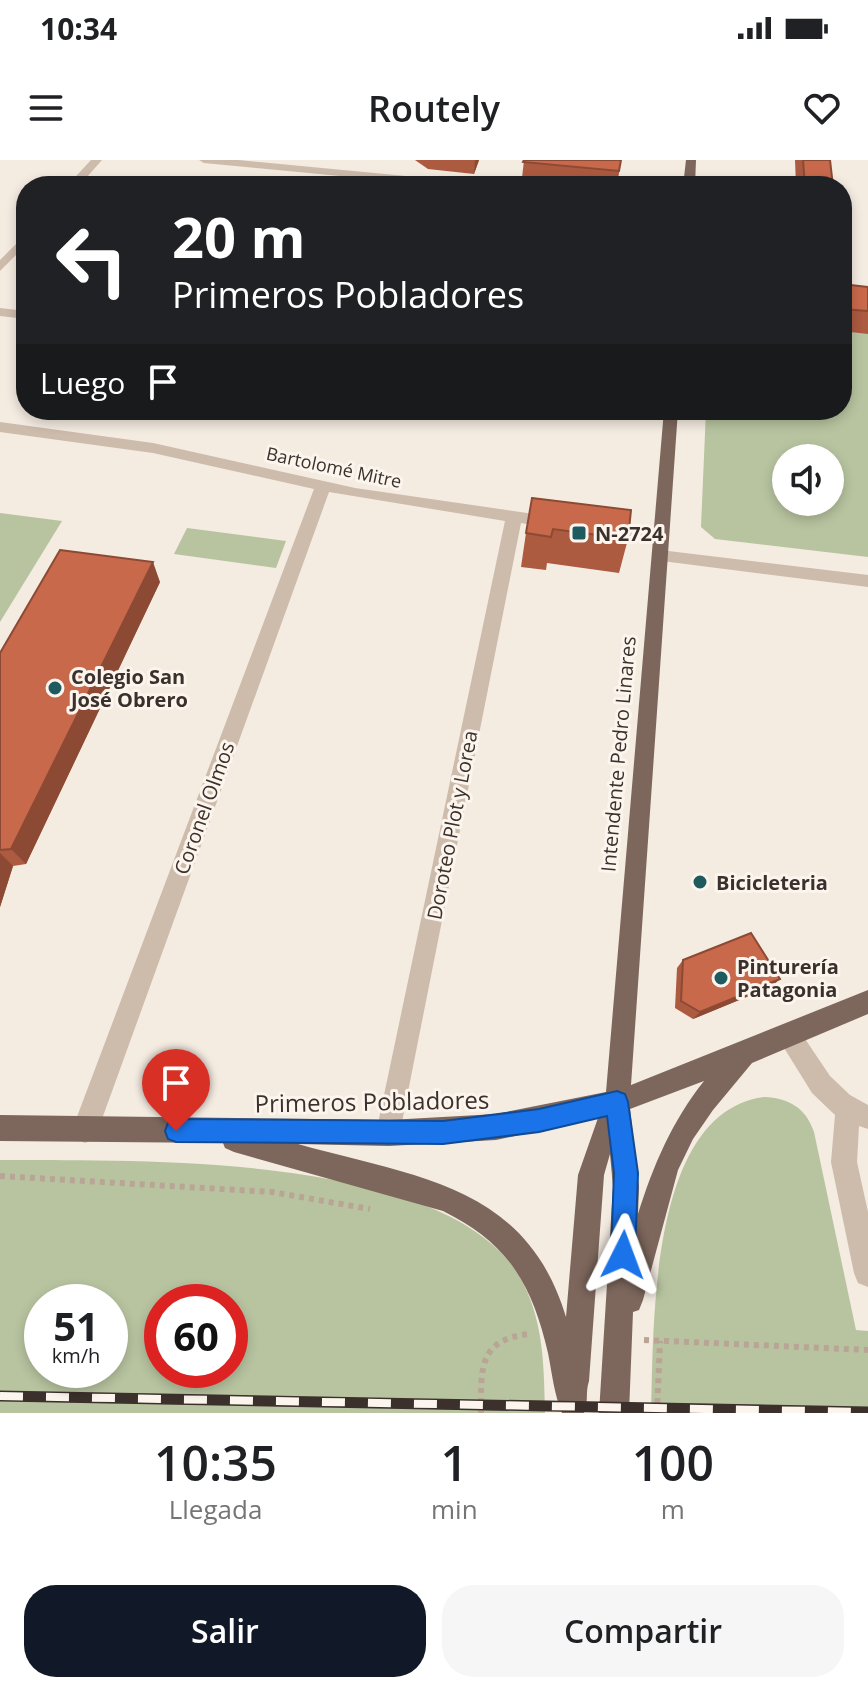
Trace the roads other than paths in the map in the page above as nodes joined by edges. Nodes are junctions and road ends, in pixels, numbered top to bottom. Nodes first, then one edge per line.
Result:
1 (97, 160) edge
2 (204, 160) edge
3 (82, 176) edge
4 (380, 176) edge
5 (16, 249) edge
6 (0, 267) edge
7 (670, 420) edge
8 (0, 427) edge
9 (323, 487) junction
10 (514, 517) junction
11 (661, 546) junction
12 (868, 581) edge
13 (868, 1002) edge
14 (789, 1035) junction
15 (744, 1054) junction
16 (617, 1102) junction
17 (858, 1114) edge
18 (0, 1128) edge
19 (85, 1130) junction
20 (207, 1131) junction
21 (389, 1133) junction
22 (868, 1273) edge
23 (619, 1338) junction
24 (573, 1409) edge
25 (614, 1413) edge

1 - 3 street
2 - 4 street
5 - 6 street
7 - 11 main road, Intendente Pedro Linares
8 - 9 street, Bartolomé Mitre
9 - 10 street, Bartolomé Mitre
9 - 19 street, Coronel Olmos
10 - 11 street, Bartolomé Mitre
10 - 21 street, Doroteo Plot y Lorea
11 - 12 street, Bartolomé Mitre
11 - 16 main road, Intendente Pedro Linares
13 - 14 main road, Primeros Pobladores
14 - 15 main road, Primeros Pobladores
14 - 17 street
15 - 16 main road, Primeros Pobladores
15 - 23 main road
16 - 21 main road, Primeros Pobladores
16 - 23 main road, Intendente Pedro Linares
16 - 24 main road, Intendente Pedro Linares
17 - 22 street
18 - 19 main road, Primeros Pobladores
19 - 20 main road, Primeros Pobladores
20 - 21 main road, Primeros Pobladores
20 - 24 main road
23 - 25 main road, Intendente Pedro Linares

